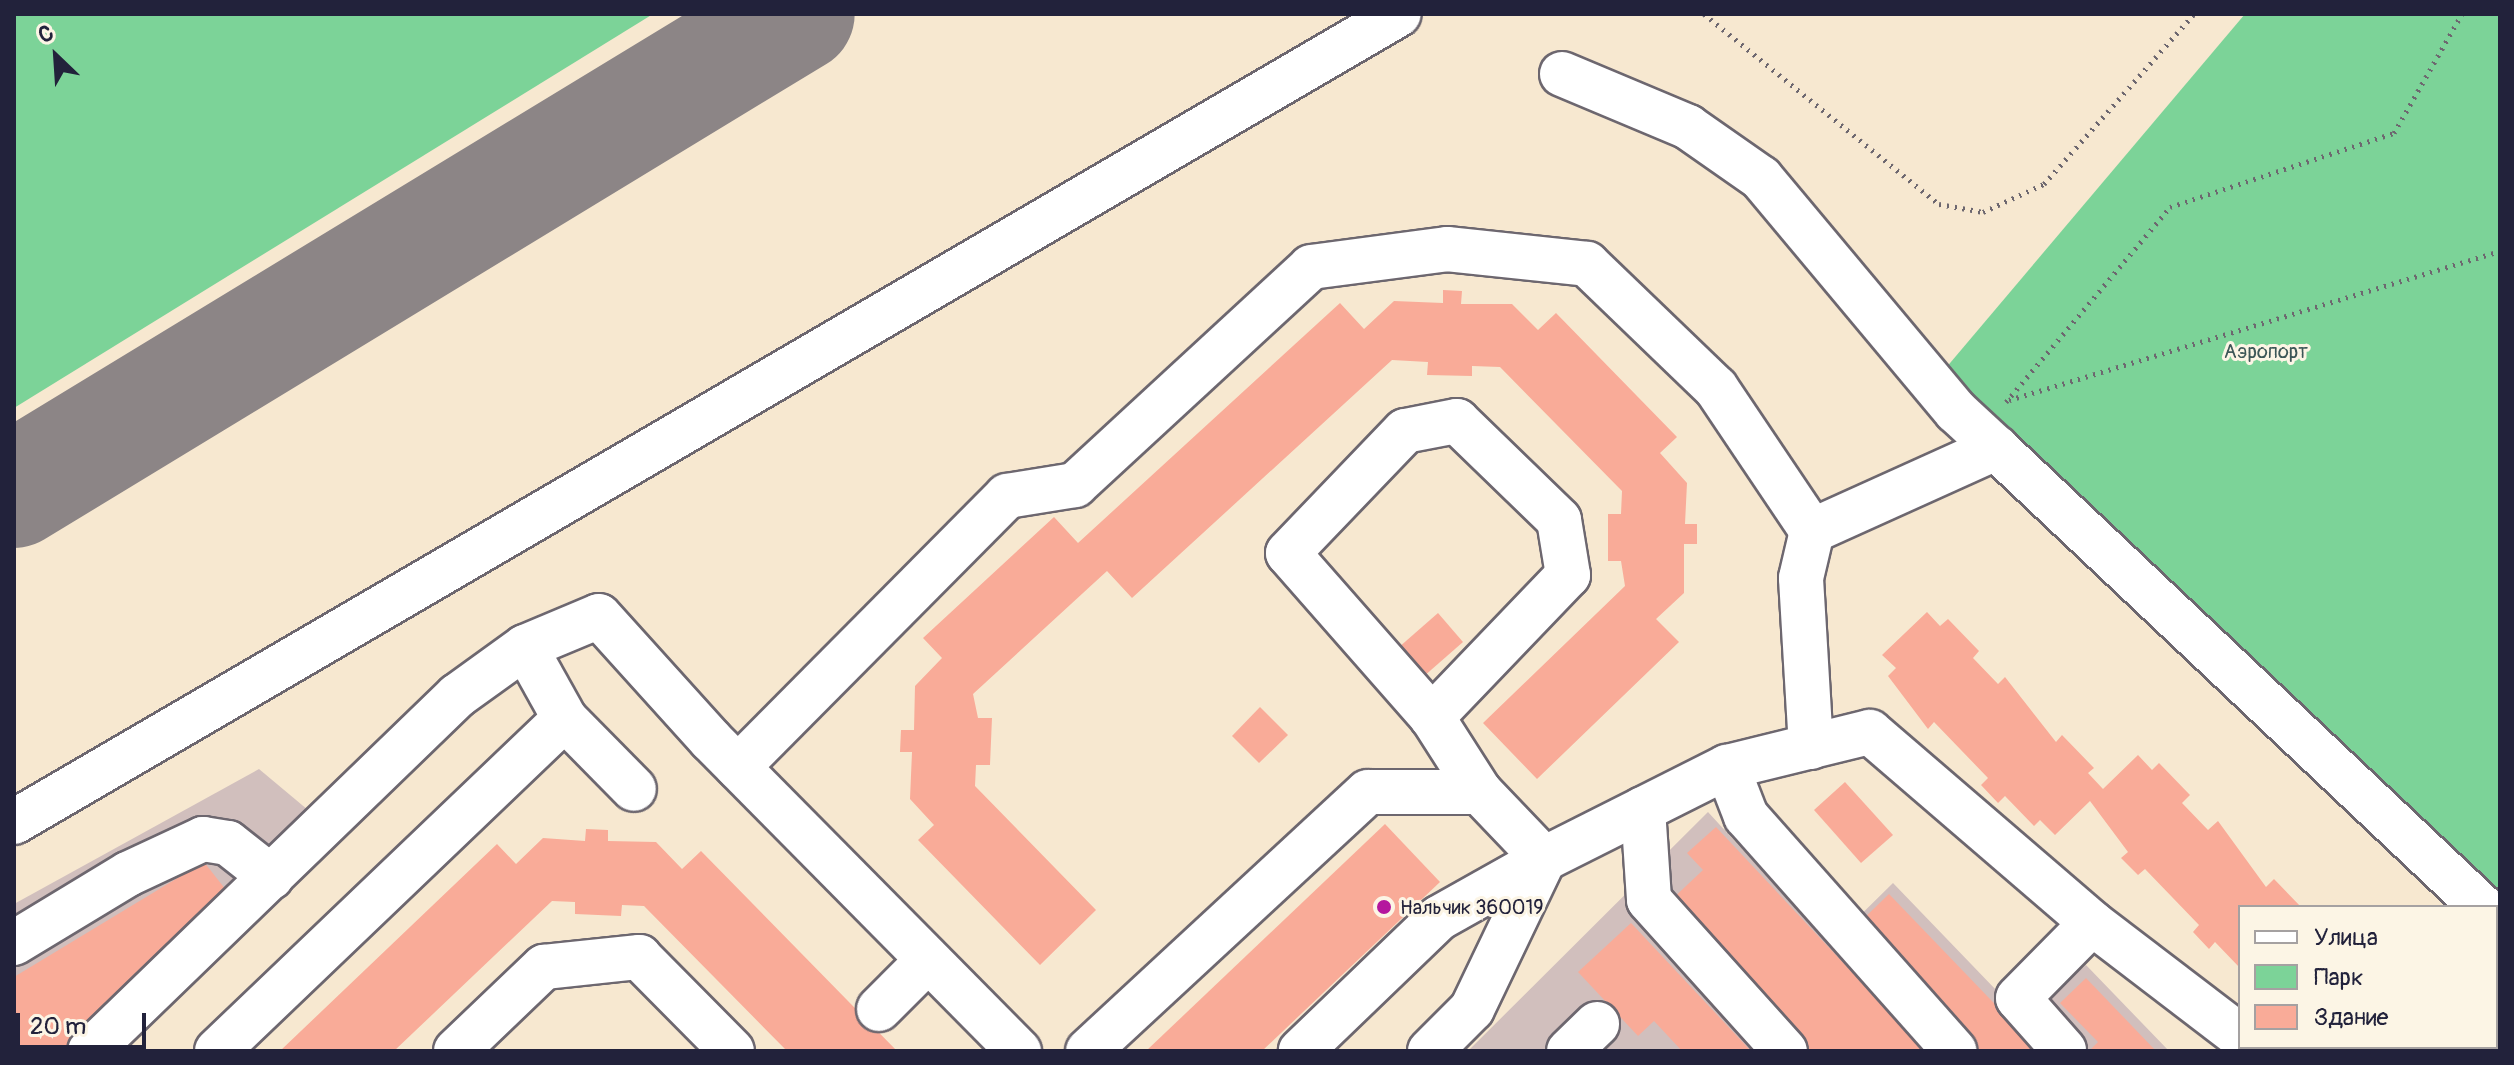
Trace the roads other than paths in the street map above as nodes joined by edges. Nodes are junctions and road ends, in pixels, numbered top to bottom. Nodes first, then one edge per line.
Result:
1 (1399, 14) edge
2 (1562, 74) dead end
3 (1987, 440) junction
4 (1812, 531) junction
5 (525, 647) junction
6 (1432, 717) junction
7 (565, 719) junction
8 (1811, 747) junction
9 (738, 767) junction
10 (1727, 767) junction
11 (634, 789) dead end
12 (1480, 792) junction
13 (1643, 809) junction
14 (14, 822) edge
15 (1544, 859) junction
16 (271, 877) junction
17 (2480, 905) edge
18 (2092, 923) junction
19 (14, 943) edge
20 (928, 960) junction
21 (879, 1009) dead end
22 (2238, 1034) edge
23 (1455, 1043) edge
24 (2064, 1050) edge
25 (90, 1051) edge
26 (217, 1051) edge
27 (456, 1051) edge
28 (732, 1051) edge
29 (1019, 1051) edge
30 (1088, 1051) edge
31 (1301, 1051) edge
32 (1785, 1051) edge
33 (1955, 1051) edge

1 - 14 lane
2 - 3 lane
3 - 4 lane
3 - 17 lane
4 - 8 lane
4 - 9 lane
5 - 7 lane
5 - 9 lane
5 - 16 lane
6 - 6 lane
6 - 12 lane
7 - 11 lane
7 - 26 lane
8 - 10 lane
8 - 18 lane
9 - 20 lane
10 - 13 lane
10 - 33 lane
12 - 15 lane
12 - 30 lane
13 - 15 lane
13 - 32 lane
15 - 23 lane
15 - 31 lane
16 - 19 lane
16 - 25 lane
18 - 22 lane
18 - 24 lane
20 - 21 lane
20 - 29 lane
27 - 28 lane

